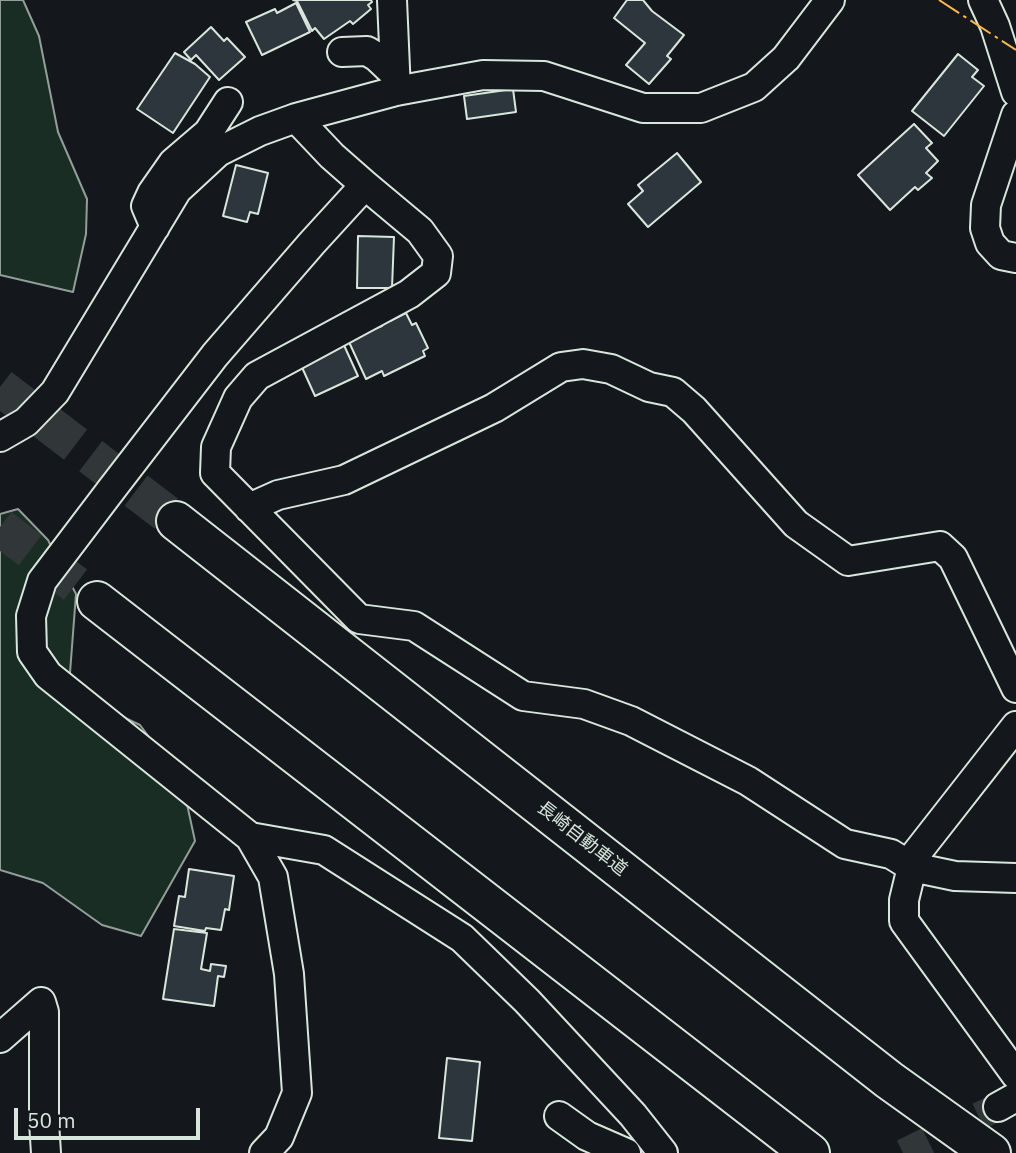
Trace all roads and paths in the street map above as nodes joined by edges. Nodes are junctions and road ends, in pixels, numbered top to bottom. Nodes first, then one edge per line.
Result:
1 (392, 0) edge
2 (830, 0) edge
3 (982, 0) edge
4 (341, 52) dead end
5 (396, 83) junction
6 (1016, 92) edge
7 (228, 102) dead end
8 (1016, 115) edge
9 (296, 118) junction
10 (365, 185) junction
11 (155, 227) junction
12 (1016, 258) edge
13 (0, 436) edge
14 (249, 508) junction
15 (176, 521) tunnel mouth
16 (97, 601) tunnel mouth
17 (1016, 688) edge
18 (1016, 726) edge
19 (250, 836) junction
20 (910, 865) junction
21 (1016, 878) edge
22 (0, 1038) edge
23 (1016, 1074) edge
24 (559, 1116) dead end
25 (46, 1153) edge
26 (264, 1153) edge
27 (626, 1153) edge
28 (663, 1153) edge
29 (810, 1153) edge
30 (991, 1153) edge

1 - 5 street
2 - 5 street
3 - 6 street
4 - 5 street
5 - 9 street
7 - 11 street
8 - 12 street
9 - 10 street
9 - 11 street
10 - 14 street
10 - 19 street
11 - 13 street
14 - 17 street
14 - 20 street
15 - 30 highway, 長崎自動車道
16 - 29 highway
18 - 20 street
19 - 26 street
19 - 28 street
20 - 21 street
20 - 23 street
22 - 25 street
24 - 27 street

